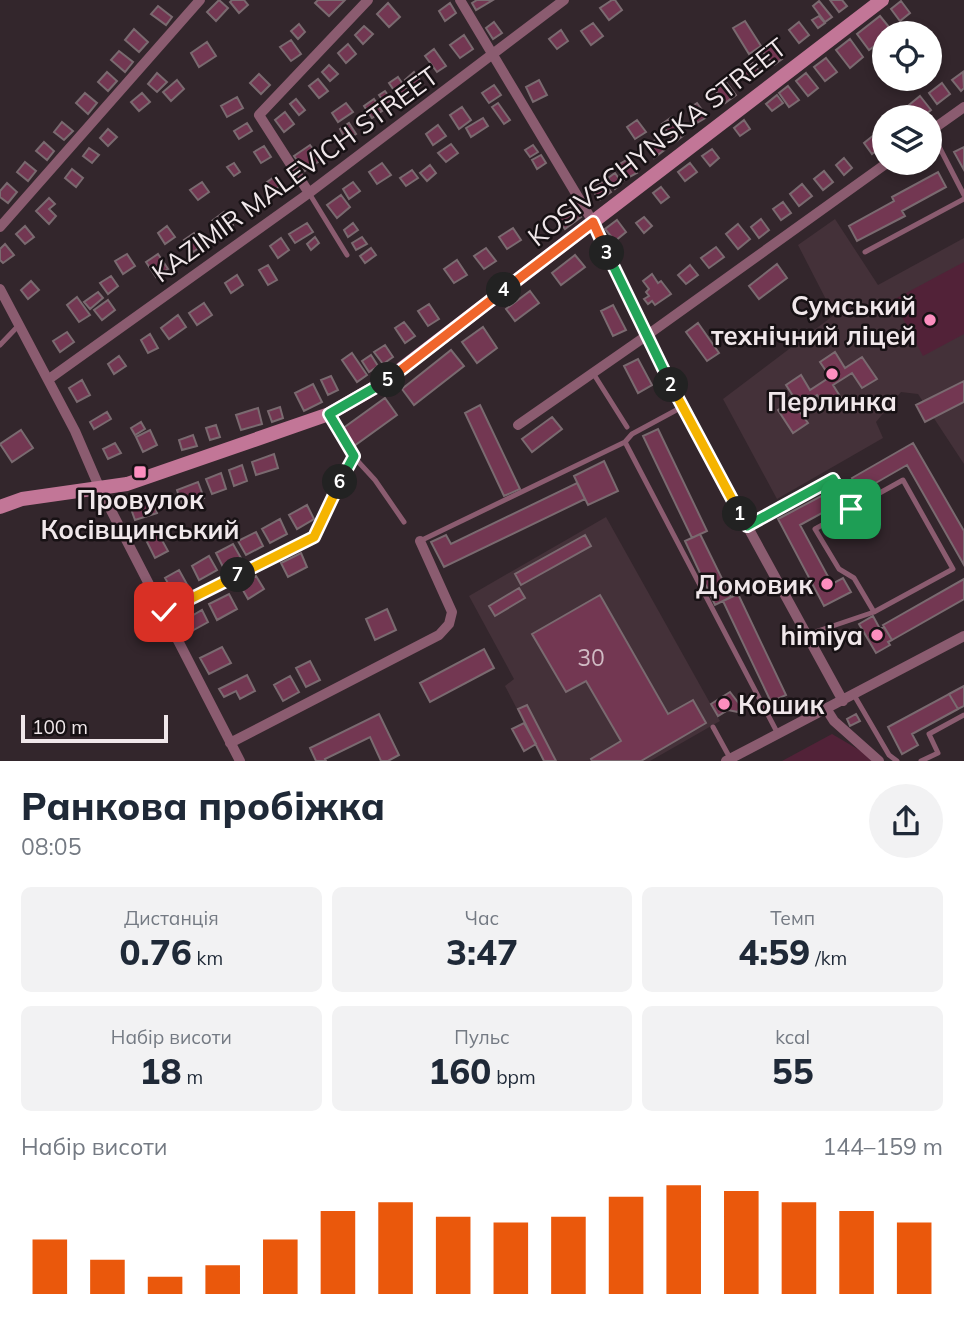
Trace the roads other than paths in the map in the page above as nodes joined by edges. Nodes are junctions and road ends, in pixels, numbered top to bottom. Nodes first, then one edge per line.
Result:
1 (200, 0) edge
2 (368, 0) edge
3 (460, 0) edge
4 (564, 0) edge
5 (882, 0) edge
6 (493, 55) junction
7 (964, 107) edge
8 (942, 123) edge
9 (942, 155) edge
10 (872, 174) edge
11 (309, 193) junction
12 (964, 197) edge
13 (593, 222) junction
14 (0, 228) edge
15 (864, 252) dead end
16 (347, 255) dead end
17 (0, 289) edge
18 (20, 324) junction
19 (646, 336) junction
20 (0, 345) edge
21 (593, 373) junction
22 (49, 379) junction
23 (682, 407) junction
24 (329, 414) junction
25 (517, 425) dead end
26 (626, 427) dead end
27 (625, 442) junction
28 (354, 456) junction
29 (100, 489) junction
30 (0, 507) edge
31 (851, 509) junction
32 (404, 522) dead end
33 (747, 526) junction
34 (314, 537) joint
35 (420, 541) joint
36 (164, 612) junction
37 (874, 612) junction
38 (806, 635) junction
39 (964, 636) edge
40 (855, 695) junction
41 (843, 701) junction
42 (827, 710) junction
43 (964, 715) edge
44 (713, 726) dead end
45 (778, 735) junction
46 (230, 743) junction
47 (729, 760) edge
48 (240, 761) edge
49 (879, 761) edge
50 (897, 761) edge
51 (921, 761) edge

1 - 14 street
2 - 11 street
3 - 6 street
4 - 6 street, KAZIMIR MALEVICH STREET
5 - 13 street, KOSIVSCHYNSKA STREET
6 - 11 street, KAZIMIR MALEVICH STREET
6 - 13 street
7 - 8 street
9 - 12 lane
10 - 19 street
11 - 16 lane
11 - 22 street, KAZIMIR MALEVICH STREET
12 - 15 lane
13 - 19 street
13 - 24 street, KOSIVSCHYNSKA STREET
17 - 18 street
18 - 20 lane
18 - 22 street
19 - 21 street
19 - 23 street
21 - 25 street
21 - 26 lane
22 - 29 street
23 - 27 lane
23 - 33 street
24 - 28 lane
24 - 29 street, KOSIVSCHYNSKA STREET
27 - 35 lane
27 - 45 lane
28 - 32 lane
28 - 34 lane
29 - 30 street, KOSIVSCHYNSKA STREET
29 - 36 street
31 - 33 lane
31 - 37 lane
31 - 37 lane
33 - 38 street
34 - 36 street
35 - 46 street
36 - 46 street
37 - 38 lane
38 - 41 street
39 - 40 street
40 - 41 street
40 - 50 lane
41 - 42 street
42 - 45 street
42 - 49 street
43 - 51 lane
44 - 47 lane
45 - 47 street
46 - 48 street

